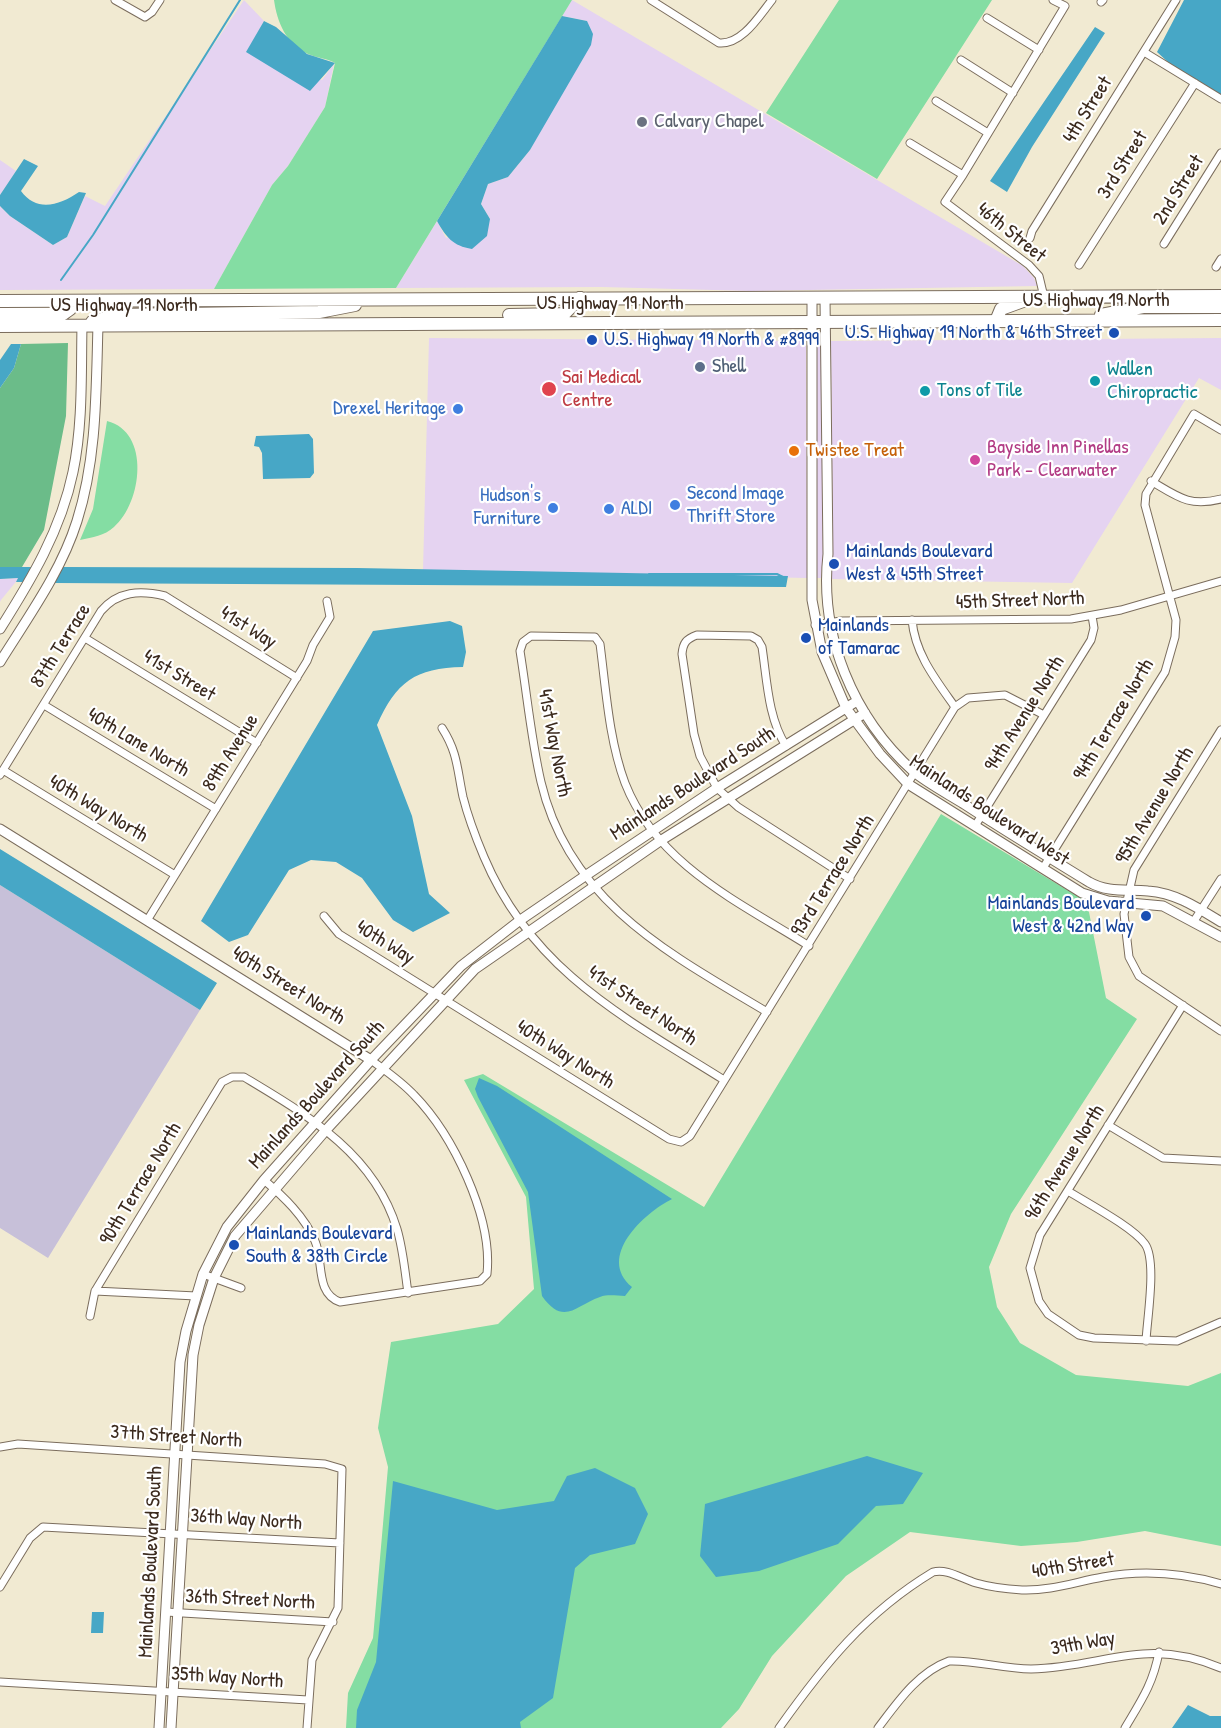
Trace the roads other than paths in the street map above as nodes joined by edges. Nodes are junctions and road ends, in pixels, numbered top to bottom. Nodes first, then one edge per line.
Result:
1 (115, 0) edge
2 (160, 0) edge
3 (651, 0) edge
4 (772, 0) edge
5 (1053, 0) edge
6 (1176, 0) edge
7 (987, 18) dead end
8 (1039, 50) junction
9 (1144, 52) junction
10 (961, 60) dead end
11 (1195, 83) junction
12 (1013, 93) junction
13 (1221, 99) edge
14 (936, 101) dead end
15 (988, 133) junction
16 (910, 143) dead end
17 (1221, 153) edge
18 (963, 175) junction
19 (1030, 238) dead end
20 (1164, 244) dead end
21 (1221, 259) edge
22 (1079, 265) dead end
23 (1216, 267) dead end
24 (1221, 296) edge
25 (1040, 297) junction
26 (580, 298) junction
27 (825, 298) junction
28 (812, 299) junction
29 (382, 300) junction
30 (0, 301) edge
31 (74, 301) junction
32 (1221, 307) edge
33 (0, 314) edge
34 (1221, 320) edge
35 (996, 321) junction
36 (1067, 321) junction
37 (810, 323) junction
38 (826, 323) junction
39 (404, 324) junction
40 (98, 325) junction
41 (0, 326) edge
42 (82, 326) junction
43 (1221, 430) edge
44 (1151, 481) junction
45 (1221, 499) edge
46 (52, 536) junction
47 (69, 543) junction
48 (1221, 581) edge
49 (1170, 595) junction
50 (327, 601) dead end
51 (182, 607) joint
52 (1092, 616) junction
53 (912, 620) junction
54 (830, 623) junction
55 (815, 625) junction
56 (0, 629) edge
57 (85, 638) junction
58 (0, 662) edge
59 (297, 678) junction
60 (857, 701) junction
61 (44, 705) junction
62 (846, 708) junction
63 (955, 708) junction
64 (865, 713) junction
65 (1044, 715) junction
66 (854, 720) junction
67 (442, 728) dead end
68 (1221, 730) edge
69 (257, 742) junction
70 (786, 746) junction
71 (2, 773) edge
72 (915, 773) junction
73 (908, 784) junction
74 (717, 788) junction
75 (726, 798) junction
76 (216, 809) junction
77 (981, 815) junction
78 (975, 826) junction
79 (0, 830) edge
80 (651, 832) junction
81 (660, 841) junction
82 (1049, 857) junction
83 (1043, 868) junction
84 (175, 875) junction
85 (585, 876) junction
86 (850, 879) junction
87 (1221, 879) edge
88 (593, 886) junction
89 (1127, 890) junction
90 (1125, 902) junction
91 (1202, 910) junction
92 (324, 916) dead end
93 (148, 919) junction
94 (519, 921) junction
95 (1194, 921) junction
96 (1221, 922) edge
97 (527, 931) junction
98 (1221, 937) edge
99 (809, 946) junction
100 (434, 993) junction
101 (445, 1000) junction
102 (1183, 1005) junction
103 (767, 1012) junction
104 (1221, 1031) edge
105 (371, 1060) junction
106 (382, 1068) junction
107 (724, 1080) junction
108 (316, 1122) junction
109 (1108, 1125) junction
110 (326, 1130) junction
111 (681, 1142) joint
112 (1221, 1161) edge
113 (264, 1180) junction
114 (274, 1189) junction
115 (1068, 1191) junction
116 (203, 1274) junction
117 (214, 1278) junction
118 (241, 1288) dead end
119 (95, 1291) junction
120 (408, 1293) junction
121 (196, 1296) junction
122 (90, 1316) dead end
123 (1221, 1322) edge
124 (1146, 1341) junction
125 (0, 1447) edge
126 (175, 1453) junction
127 (187, 1453) junction
128 (171, 1532) junction
129 (182, 1533) junction
130 (340, 1543) junction
131 (1221, 1584) edge
132 (0, 1587) edge
133 (166, 1612) junction
134 (177, 1613) junction
135 (333, 1622) junction
136 (1159, 1652) junction
137 (1221, 1668) edge
138 (0, 1682) edge
139 (161, 1691) junction
140 (172, 1691) junction
141 (308, 1700) junction
142 (159, 1728) edge
143 (171, 1728) edge
144 (307, 1728) edge
145 (778, 1728) edge
146 (878, 1728) edge
147 (1125, 1728) edge

1 - 2 street
3 - 4 street
5 - 8 street
6 - 9 street, 4th Street
7 - 8 street
8 - 12 street
9 - 11 street
9 - 19 street, 4th Street
10 - 12 street
11 - 13 street
11 - 22 street, 3rd Street
12 - 15 street
14 - 15 street
15 - 18 street
16 - 18 street
17 - 20 street, 2nd Street
18 - 25 street, 46th Street
21 - 23 street
24 - 25 highway, US Highway 19 North
25 - 27 highway, US Highway 19 North
25 - 35 highway
26 - 28 highway, US Highway 19 North
26 - 29 highway, US Highway 19 North
26 - 39 highway
27 - 28 highway, US Highway 19 North
27 - 38 street, Mainlands Boulevard West
28 - 37 street, Mainlands Boulevard West
29 - 31 highway, US Highway 19 North
29 - 42 highway
30 - 31 highway, US Highway 19 North
31 - 33 highway
32 - 36 highway
34 - 36 highway, US Highway 19 North
35 - 36 highway, US Highway 19 North
35 - 38 highway, US Highway 19 North
37 - 38 highway, US Highway 19 North
37 - 39 highway, US Highway 19 North
37 - 55 street, Mainlands Boulevard West
38 - 54 street, Mainlands Boulevard West
39 - 40 highway, US Highway 19 North
40 - 42 highway, US Highway 19 North
40 - 47 street
41 - 42 highway, US Highway 19 North
42 - 46 street
43 - 44 street, 94th Terrace North
44 - 45 street
44 - 49 street, 94th Terrace North
46 - 47 street
46 - 56 street
47 - 58 street
48 - 49 street, 45th Street North
49 - 52 street, 45th Street North
49 - 82 street, 94th Terrace North
50 - 59 street, 89th Avenue
51 - 57 street, 87th Terrace
51 - 59 street, 41st Way
52 - 53 street, 45th Street North
52 - 65 street, 94th Avenue North
53 - 54 street, 45th Street North
53 - 63 street
54 - 55 street, 45th Street North
54 - 60 street, Mainlands Boulevard West
55 - 62 street, Mainlands Boulevard West
57 - 61 street, 87th Terrace
57 - 69 street, 41st Street
59 - 69 street, 89th Avenue
60 - 62 street, Mainlands Boulevard South
60 - 64 street, Mainlands Boulevard West
61 - 71 street, 87th Terrace
61 - 76 street, 40th Lane North
62 - 66 street, Mainlands Boulevard West
62 - 70 street, Mainlands Boulevard South
63 - 65 street
63 - 72 street, 93rd Terrace North
64 - 66 street, Mainlands Boulevard South
64 - 72 street, Mainlands Boulevard West
65 - 77 street, 94th Avenue North
66 - 73 street, Mainlands Boulevard West
66 - 75 street, Mainlands Boulevard South
67 - 94 street, 41st Street North
68 - 89 street, 95th Avenue North
69 - 76 street, 89th Avenue
70 - 74 street, Mainlands Boulevard South
70 - 74 street
71 - 84 street, 40th Way North
72 - 73 street, 93rd Terrace North
72 - 77 street, Mainlands Boulevard West
73 - 78 street, Mainlands Boulevard West
73 - 86 street, 93rd Terrace North
74 - 75 street
74 - 80 street, Mainlands Boulevard South
75 - 81 street, Mainlands Boulevard South
75 - 86 street
76 - 84 street, 89th Avenue
77 - 78 street, 94th Avenue North
77 - 82 street, Mainlands Boulevard West
78 - 83 street, Mainlands Boulevard West
79 - 93 street, 40th Street North
80 - 81 street
80 - 85 street, Mainlands Boulevard South
80 - 85 street, 41st Way North
81 - 88 street, Mainlands Boulevard South
81 - 99 street
82 - 83 street, 94th Terrace North
82 - 89 street, Mainlands Boulevard West
83 - 90 street, Mainlands Boulevard West
84 - 93 street, 89th Avenue
85 - 88 street, 41st Way North
85 - 94 street, Mainlands Boulevard South
86 - 99 street, 93rd Terrace North
87 - 91 street
88 - 97 street, Mainlands Boulevard South
88 - 103 street, 41st Way North
89 - 90 street, 95th Avenue North
89 - 91 street, Mainlands Boulevard West
90 - 95 street, Mainlands Boulevard West
90 - 102 street, 95th Avenue North
91 - 95 street
91 - 96 street, Mainlands Boulevard West
92 - 100 street, 40th Way
93 - 105 street, 40th Street North
94 - 97 street, 41st Street North
94 - 100 street, Mainlands Boulevard South
95 - 98 street, Mainlands Boulevard West
97 - 101 street, Mainlands Boulevard South
97 - 107 street, 41st Street North
99 - 103 street, 93rd Terrace North
100 - 101 street, 40th Way North
100 - 105 street, Mainlands Boulevard South
101 - 106 street, Mainlands Boulevard South
101 - 111 street, 40th Way North
102 - 104 street, 95th Avenue North
102 - 109 street, 96th Avenue North
103 - 107 street, 93rd Terrace North
105 - 106 street, 40th Street North
105 - 108 street, Mainlands Boulevard South
106 - 110 street, Mainlands Boulevard South
106 - 120 street, 40th Street North
107 - 111 street, 93rd Terrace North
108 - 110 street
108 - 113 street, Mainlands Boulevard South
108 - 119 street, 90th Terrace North
109 - 112 street
109 - 115 street, 96th Avenue North
110 - 114 street, Mainlands Boulevard South
110 - 120 street
113 - 114 street
113 - 116 street, Mainlands Boulevard South
114 - 117 street, Mainlands Boulevard South
114 - 120 street
115 - 124 street
115 - 124 street, 96th Avenue North
116 - 117 street
116 - 121 street, Mainlands Boulevard South
117 - 118 street
117 - 127 street, Mainlands Boulevard South
119 - 121 street
119 - 122 street, 90th Terrace North
121 - 126 street, Mainlands Boulevard South
123 - 124 street
125 - 126 street, 37th Street North
126 - 127 street, 37th Street North
126 - 128 street, Mainlands Boulevard South
127 - 129 street, Mainlands Boulevard South
127 - 130 street, 37th Street North
128 - 129 street, 36th Way North
128 - 132 street, 36th Way North
128 - 133 street, Mainlands Boulevard South
129 - 130 street, 36th Way North
129 - 134 street, Mainlands Boulevard South
130 - 135 street
131 - 145 street, 40th Street
133 - 134 street, 36th Street North
133 - 139 street, Mainlands Boulevard South
134 - 135 street, 36th Street North
134 - 140 street, Mainlands Boulevard South
135 - 141 street
136 - 137 street, 39th Way
136 - 146 street, 39th Way
136 - 147 street
138 - 139 street, 35th Way North
139 - 140 street, 35th Way North
139 - 142 street, Mainlands Boulevard South
140 - 141 street, 35th Way North
140 - 143 street, Mainlands Boulevard South
141 - 144 street

